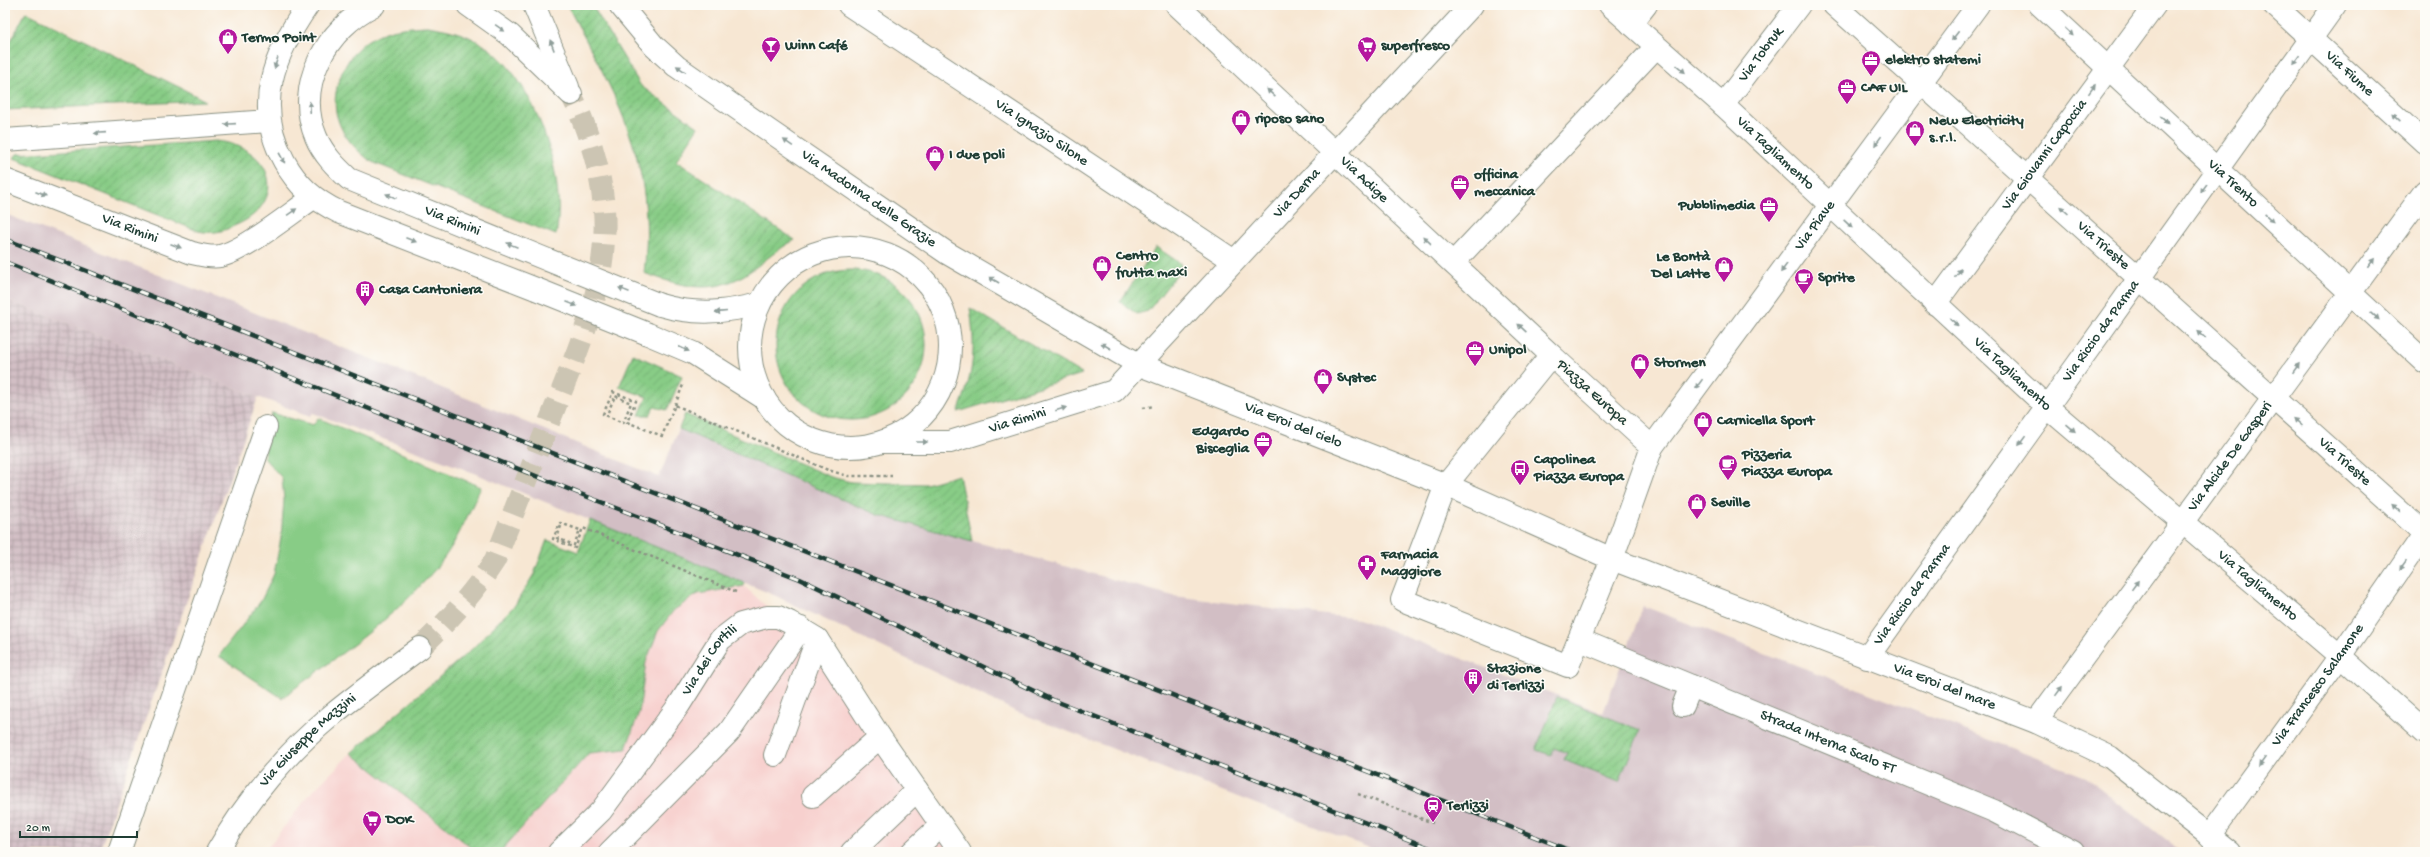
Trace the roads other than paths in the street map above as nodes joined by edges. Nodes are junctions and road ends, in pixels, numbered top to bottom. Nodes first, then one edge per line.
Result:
1 (308, 5) edge
2 (374, 5) edge
3 (468, 5) edge
4 (534, 5) edge
5 (620, 5) edge
6 (850, 5) edge
7 (1177, 5) edge
8 (1472, 5) edge
9 (1610, 5) edge
10 (1646, 5) edge
11 (1799, 5) edge
12 (1834, 5) edge
13 (1978, 5) edge
14 (2040, 5) edge
15 (2155, 5) edge
16 (2274, 5) edge
17 (2335, 5) edge
18 (1631, 24) junction
19 (2312, 39) junction
20 (1656, 47) junction
21 (2108, 68) junction
22 (1921, 82) junction
23 (1723, 106) junction
24 (269, 121) junction
25 (5, 140) edge
26 (2425, 143) edge
27 (1335, 153) junction
28 (2216, 169) junction
29 (2028, 177) junction
30 (5, 180) edge
31 (2425, 191) edge
32 (313, 198) junction
33 (1829, 207) junction
34 (947, 253) junction
35 (894, 256) junction
36 (1234, 261) junction
37 (1452, 263) junction
38 (2140, 278) junction
39 (2349, 292) junction
40 (759, 304) junction
41 (1935, 304) junction
42 (1551, 355) junction
43 (2425, 362) edge
44 (1140, 365) junction
45 (764, 398) junction
46 (2273, 400) junction
47 (2047, 407) junction
48 (266, 427) dead end
49 (883, 442) junction
50 (1652, 447) junction
51 (1446, 486) junction
52 (2181, 522) junction
53 (2425, 534) edge
54 (1612, 559) junction
55 (809, 633) junction
56 (1580, 640) junction
57 (420, 648) tunnel mouth
58 (2340, 656) junction
59 (1867, 658) junction
60 (1691, 686) junction
61 (1683, 706) dead end
62 (2036, 722) junction
63 (2425, 732) edge
64 (880, 737) junction
65 (775, 755) dead end
66 (917, 790) junction
67 (813, 796) dead end
68 (941, 825) junction
69 (2209, 836) junction
70 (119, 852) edge
71 (217, 852) edge
72 (559, 852) edge
73 (610, 852) edge
74 (852, 852) edge
75 (912, 852) edge
76 (960, 852) edge
77 (2073, 852) edge
78 (2230, 852) edge

1 -> 24 street
40 -> 2 street, Via Rimini, bridge
3 -> 4 street
34 -> 5 street, Via Madonna delle Grazie
6 - 36 street, Via Ignazio Silone
27 -> 7 street, Via Adige
8 - 27 street, Via Derna
9 - 18 street, Via Tagliamento
10 - 18 street
11 - 23 street, Via Tobruk
12 - 22 street, Via Trieste
13 -> 22 street, Via Piave
14 -> 21 street, Via Trento
15 - 21 street, Via Giovanni Capoccia
16 - 19 street, Via Fiume
17 - 19 street, Via Riccio da Parma
18 - 20 street, Via Tagliamento
26 -> 19 street, Via Fiume
19 -> 28 street, Via Riccio da Parma
20 -> 23 street, Via Tagliamento
20 - 37 street
21 -> 28 street, Via Trento
29 -> 21 street, Via Giovanni Capoccia
22 - 29 street, Via Trieste
22 -> 33 street, Via Piave
23 - 33 street, Via Tagliamento
24 -> 25 street
24 -> 32 street
27 - 36 street, Via Derna
37 -> 27 street, Via Adige
28 -> 38 street, Via Riccio da Parma
28 -> 39 street, Via Trento
38 -> 29 street, Via Trieste
41 -> 29 street, Via Giovanni Capoccia
30 -> 32 street, Via Rimini
39 -> 31 street, Via Alcide De Gasperi
32 -> 45 street, bridge
33 -> 41 street, Via Tagliamento
33 -> 50 street, Via Piave
34 - 35 street
44 -> 34 street, Via Madonna delle Grazie
35 - 40 street
35 - 49 street
36 - 44 street, Via Derna
42 -> 37 street, Via Adige
46 -> 38 street, Via Trieste
38 - 47 street, Via Riccio da Parma
39 -> 43 street, Via Trento
46 -> 39 street, Via Alcide De Gasperi
40 - 45 street
41 -> 47 street, Via Tagliamento
42 - 50 street, Piazza Europa
42 - 51 street, Piazza Europa
49 -> 44 street, Via Rimini
44 - 51 street, Via Eroi del cielo
45 - 49 street
46 - 52 street, Via Alcide De Gasperi
53 -> 46 street, Via Trieste
47 -> 52 street, Via Tagliamento
47 -> 59 street, Via Riccio da Parma
48 - 70 street
50 - 54 street, Piazza Europa
51 - 54 street
51 - 56 street, Piazza Europa
52 - 58 street, Via Tagliamento
62 -> 52 street, Via Alcide De Gasperi
53 -> 58 street, Via Francesco Salamone
54 - 56 street, Piazza Europa
54 - 59 street, Via Eroi del mare
55 - 64 street
55 - 65 street
55 - 72 street, Via dei Cortili
55 - 73 street
56 - 60 street, Strada Interna Scalo FT
57 - 71 street, Via Giuseppe Mazzini
58 - 63 street, Via Tagliamento
58 -> 69 street, Via Francesco Salamone
59 - 62 street, Via Eroi del mare
60 - 61 street
60 - 77 street, Strada Interna Scalo FT
62 - 69 street, Via Eroi del mare
64 - 66 street
64 - 67 street
66 - 68 street
66 - 74 street
68 - 75 street
68 - 76 street
69 - 78 street, Via Eroi del mare

